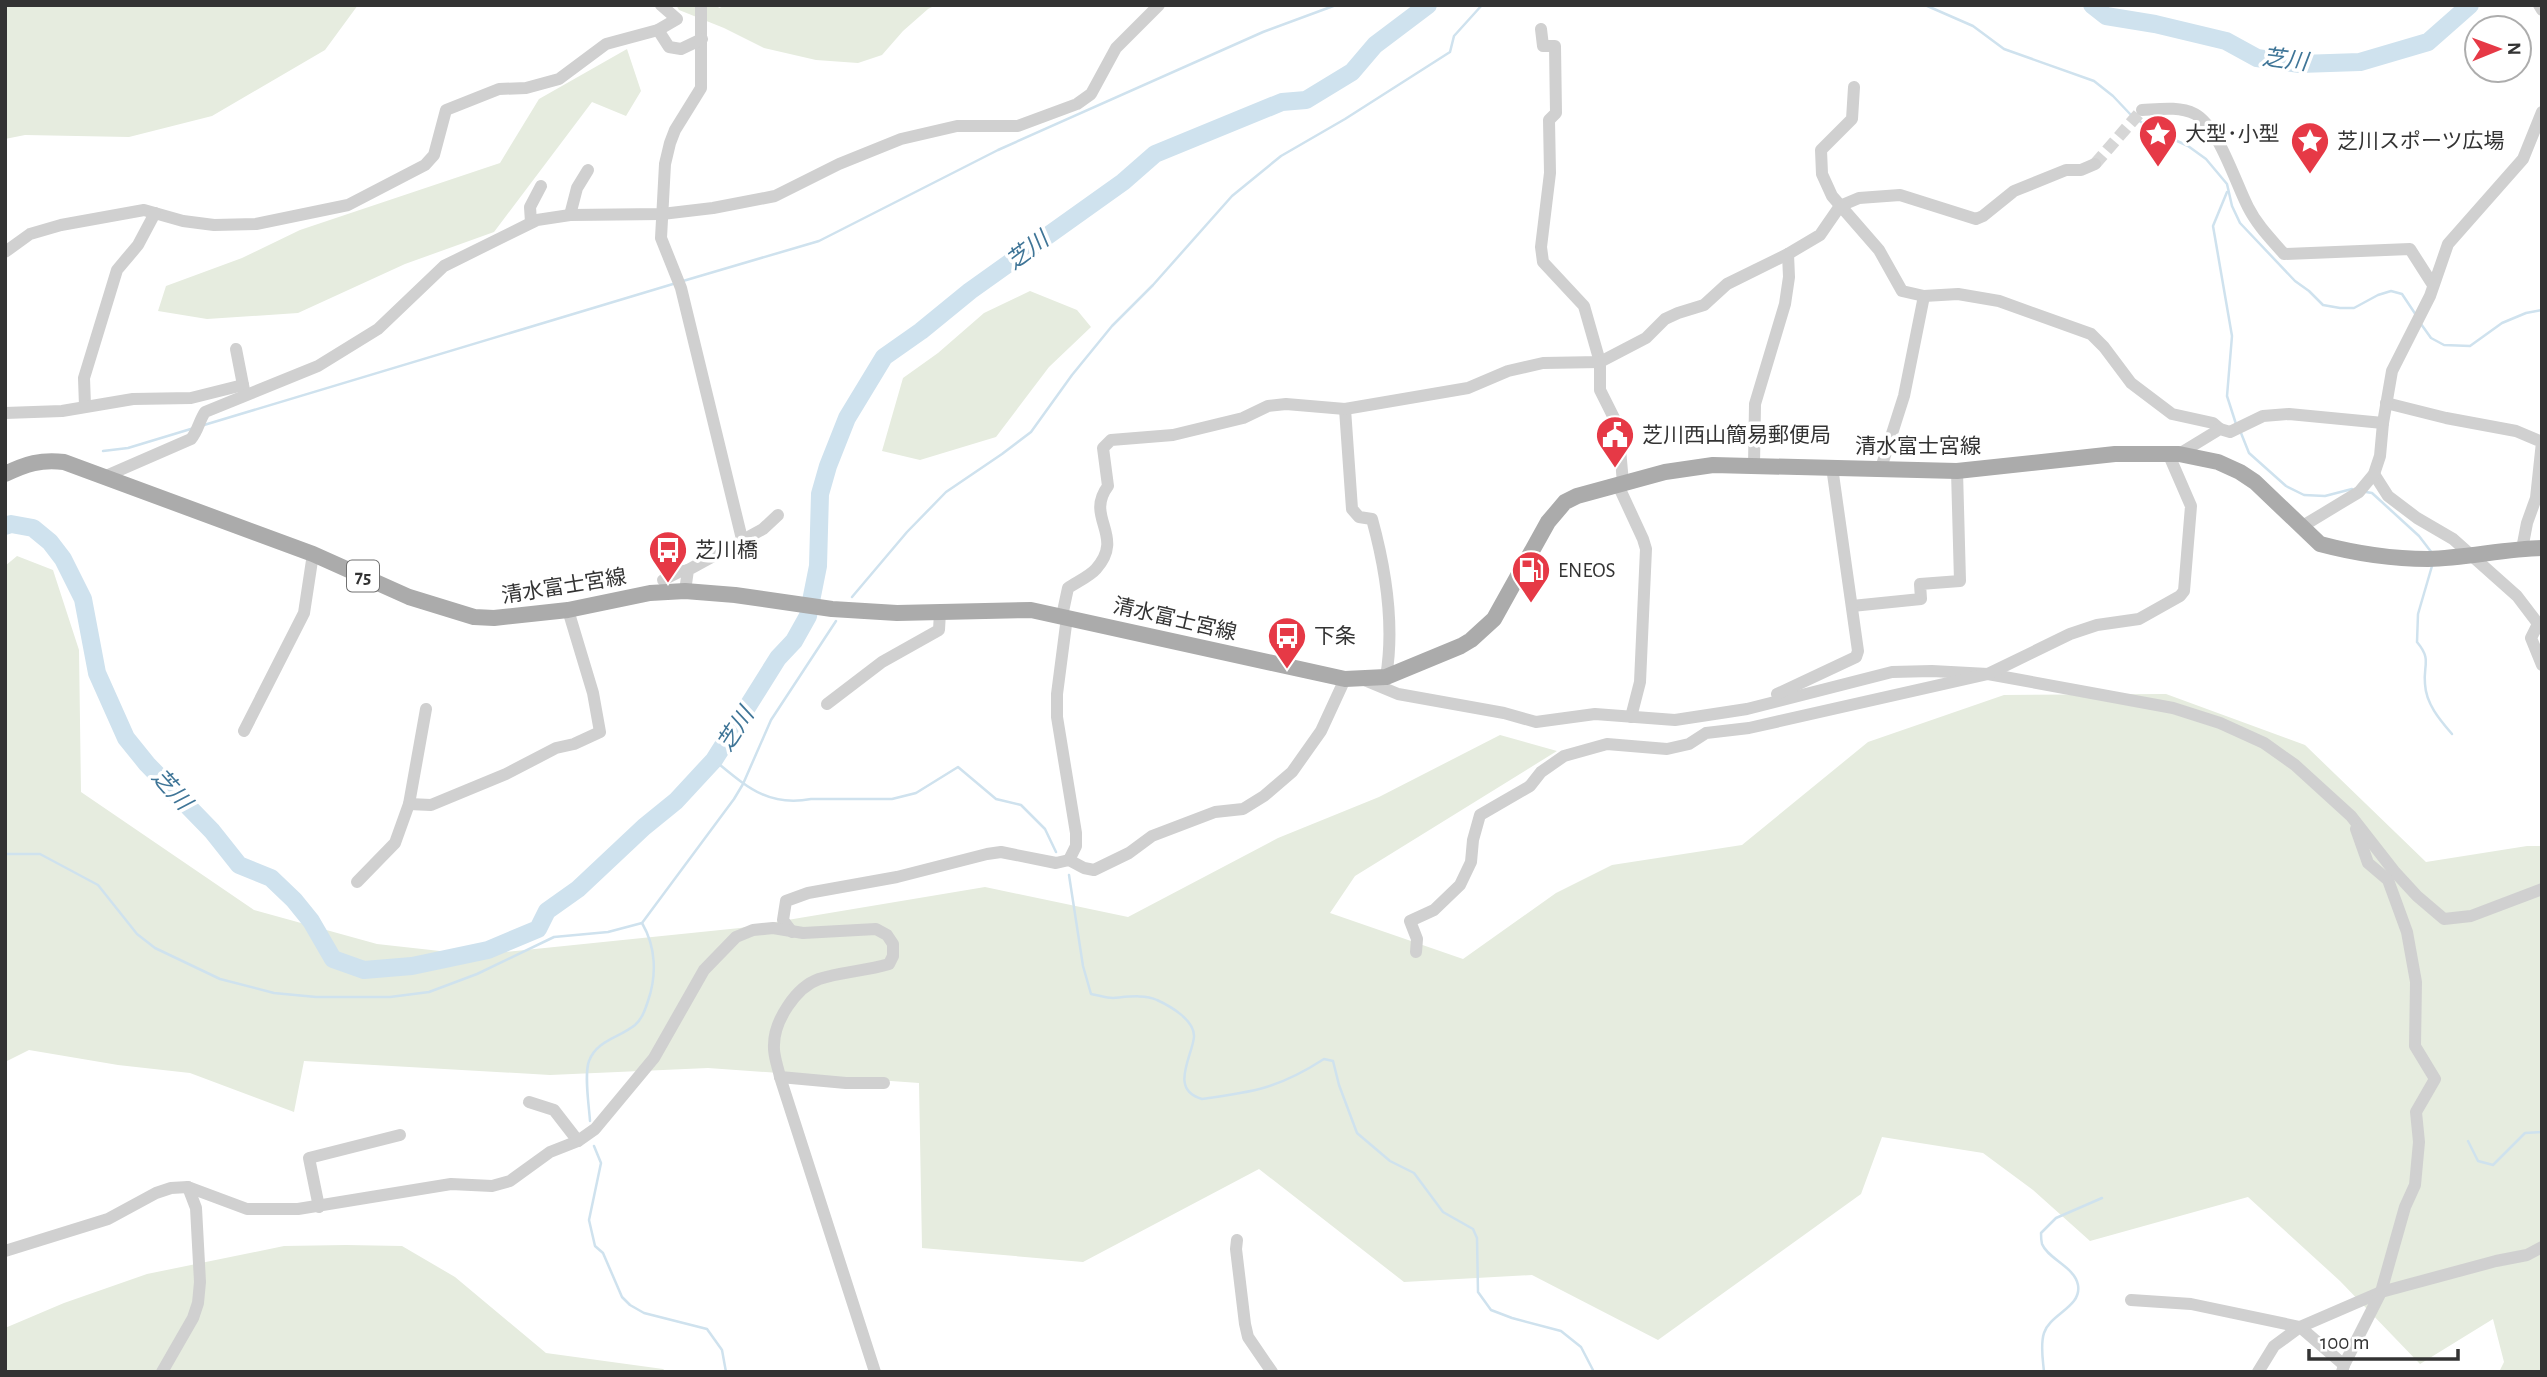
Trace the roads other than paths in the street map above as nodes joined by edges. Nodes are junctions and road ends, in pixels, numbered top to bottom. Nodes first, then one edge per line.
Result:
1 (661, 5) edge
2 (701, 5) edge
3 (1158, 5) edge
4 (1541, 29) dead end
5 (658, 30) junction
6 (702, 38) junction
7 (1854, 87) dead end
8 (2142, 110) dead end
9 (2542, 112) edge
10 (2095, 164) tunnel mouth
11 (588, 170) dead end
12 (541, 186) dead end
13 (1840, 206) junction
14 (155, 213) junction
15 (662, 214) junction
16 (570, 215) junction
17 (531, 222) junction
18 (5, 252) edge
19 (1788, 254) junction
20 (2433, 285) junction
21 (1924, 296) junction
22 (236, 349) dead end
23 (1600, 362) junction
24 (244, 390) junction
25 (2386, 403) junction
26 (85, 406) junction
27 (1345, 409) junction
28 (5, 413) edge
29 (2383, 423) junction
30 (2231, 429) junction
31 (2173, 453) junction
32 (1754, 465) junction
33 (1832, 467) junction
34 (1881, 468) junction
35 (1957, 471) junction
36 (5, 474) edge
37 (106, 476) junction
38 (2371, 479) junction
39 (1621, 484) junction
40 (778, 515) dead end
41 (2301, 527) junction
42 (742, 539) junction
43 (2542, 548) edge
44 (2522, 549) junction
45 (313, 554) junction
46 (2471, 554) junction
47 (688, 570) junction
48 (663, 580) dead end
49 (685, 591) junction
50 (1852, 606) junction
51 (568, 610) junction
52 (940, 612) junction
53 (1065, 616) junction
54 (2540, 626) edge
55 (2542, 665) edge
56 (1988, 674) junction
57 (1386, 677) junction
58 (1345, 679) junction
59 (1362, 679) junction
60 (827, 704) dead end
61 (1756, 705) junction
62 (426, 709) dead end
63 (1631, 717) junction
64 (244, 731) dead end
65 (409, 804) junction
66 (2351, 816) junction
67 (1069, 860) junction
68 (357, 882) dead end
69 (2542, 889) edge
70 (792, 932) junction
71 (1416, 952) dead end
72 (780, 1077) junction
73 (884, 1083) dead end
74 (529, 1102) dead end
75 (400, 1135) dead end
76 (578, 1141) junction
77 (188, 1187) junction
78 (319, 1207) junction
79 (1237, 1240) dead end
80 (2542, 1247) edge
81 (5, 1251) edge
82 (2381, 1292) junction
83 (2131, 1300) dead end
84 (2300, 1327) junction
85 (2343, 1368) edge
86 (162, 1372) edge
87 (875, 1372) edge
88 (1272, 1372) edge
89 (2258, 1372) edge

1 - 5 street
2 - 6 street
3 - 15 street
4 - 23 street
5 - 6 street
5 - 14 street
6 - 15 street
7 - 13 street
8 - 20 street
9 - 20 street
10 - 13 street
11 - 16 street
12 - 17 street
13 - 19 street
13 - 21 street
14 - 18 street
14 - 26 street
15 - 16 street
15 - 42 street
16 - 17 street
17 - 24 street
19 - 23 street
19 - 32 street
20 - 25 street
21 - 30 street
21 - 34 street
22 - 24 street
23 - 27 street
23 - 39 street
24 - 26 street
24 - 37 street
25 - 29 street
25 - 44 street
26 - 28 street
27 - 53 street
27 - 57 street
29 - 30 street
29 - 38 street
30 - 31 street
31 - 35 main road, 清水富士宮線 / 75
31 - 41 main road, 清水富士宮線 / 75
31 - 56 street
32 - 33 main road, 清水富士宮線 / 75
32 - 39 main road, 清水富士宮線 / 75
33 - 34 main road, 清水富士宮線 / 75
33 - 50 street
34 - 35 main road, 清水富士宮線 / 75
35 - 50 street
36 - 37 main road, 清水富士宮線 / 75
37 - 45 main road, 清水富士宮線 / 75
38 - 41 street
38 - 46 street
39 - 57 main road, 清水富士宮線 / 75
39 - 63 street
40 - 42 street
41 - 46 main road, 清水富士宮線 / 75
42 - 47 street
43 - 44 main road, 清水富士宮線 / 75
44 - 46 main road, 清水富士宮線 / 75
45 - 51 main road, 清水富士宮線 / 75
45 - 64 street
46 - 54 street
47 - 48 street
47 - 49 street
49 - 51 main road, 清水富士宮線 / 75
49 - 52 main road, 清水富士宮線 / 75
50 - 61 street
51 - 65 street
52 - 53 main road, 清水富士宮線 / 75
52 - 60 street
53 - 58 main road, 清水富士宮線 / 75
53 - 67 street
54 - 55 street
56 - 61 street
56 - 66 street
56 - 71 street
57 - 59 main road, 清水富士宮線 / 75
58 - 59 main road, 清水富士宮線 / 75
58 - 67 street
59 - 63 street
61 - 63 street
62 - 65 street
65 - 68 street
66 - 69 street
66 - 82 street
67 - 70 street
70 - 72 street
70 - 76 street
72 - 73 street
72 - 87 street
74 - 76 street
75 - 78 street
76 - 78 street
77 - 78 street
77 - 81 street
77 - 86 street
79 - 88 street
80 - 82 street
82 - 84 street
82 - 85 street
83 - 84 street
84 - 85 street
84 - 89 street

